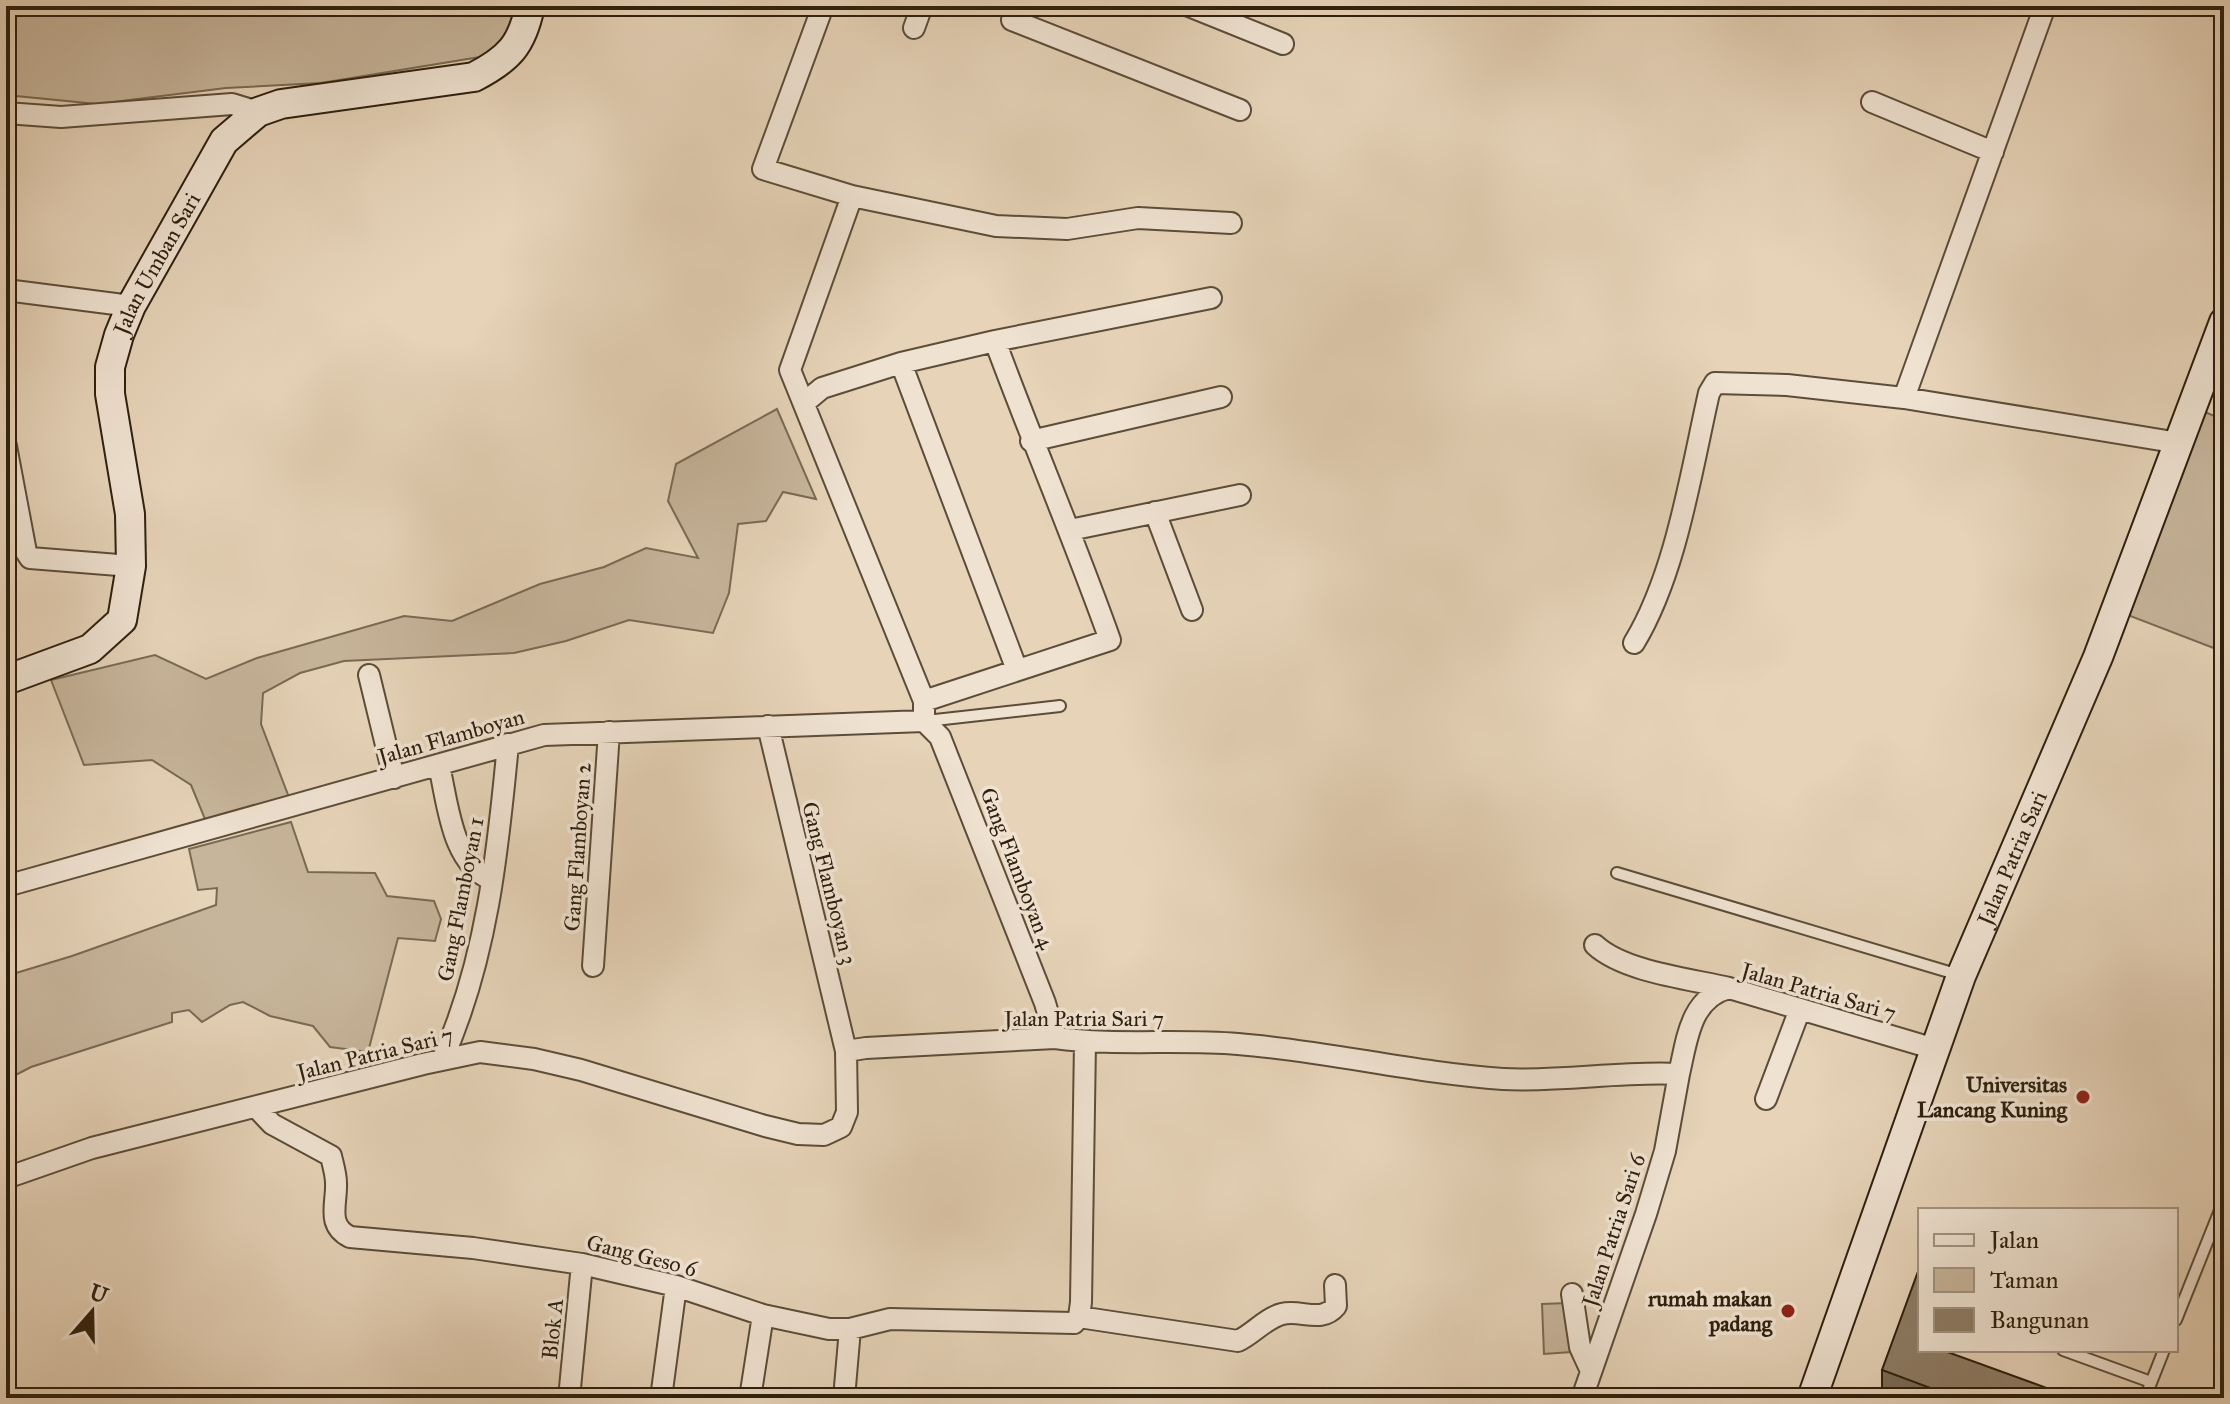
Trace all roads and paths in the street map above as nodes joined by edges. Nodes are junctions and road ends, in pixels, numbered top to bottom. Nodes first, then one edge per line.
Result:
1 (530, 6) edge
2 (823, 6) edge
3 (922, 6) edge
4 (1018, 6) edge
5 (1189, 6) edge
6 (2045, 6) edge
7 (914, 28) dead end
8 (1283, 44) dead end
9 (1872, 102) dead end
10 (1240, 110) dead end
11 (258, 112) junction
12 (6, 113) edge
13 (1993, 152) junction
14 (852, 196) junction
15 (1231, 223) dead end
16 (6, 290) edge
17 (1211, 298) dead end
18 (131, 306) junction
19 (2224, 322) edge
20 (995, 341) junction
21 (901, 363) junction
22 (1221, 397) dead end
23 (1904, 398) junction
24 (804, 403) junction
25 (1031, 441) junction
26 (2179, 443) junction
27 (6, 446) edge
28 (1240, 495) dead end
29 (1155, 512) junction
30 (1070, 530) junction
31 (131, 566) junction
32 (1192, 610) dead end
33 (1634, 643) dead end
34 (1017, 670) junction
35 (369, 675) dead end
36 (6, 680) edge
37 (1060, 706) dead end
38 (924, 711) junction
39 (768, 726) junction
40 (609, 732) junction
41 (508, 744) junction
42 (439, 766) junction
43 (394, 778) junction
44 (1617, 873) dead end
45 (492, 880) junction
46 (6, 886) edge
47 (1595, 945) dead end
48 (593, 966) dead end
49 (1961, 976) junction
50 (1729, 988) junction
51 (1800, 1009) junction
52 (1055, 1038) junction
53 (1085, 1042) junction
54 (1935, 1049) junction
55 (846, 1051) junction
56 (442, 1060) junction
57 (1679, 1074) junction
58 (1766, 1099) dead end
59 (256, 1107) junction
60 (6, 1178) edge
61 (2224, 1200) edge
62 (582, 1264) junction
63 (1335, 1285) dead end
64 (676, 1286) junction
65 (1572, 1294) dead end
66 (763, 1315) junction
67 (2178, 1315) edge
68 (1079, 1317) junction
69 (850, 1329) junction
70 (2068, 1352) edge
71 (2163, 1352) edge
72 (1591, 1371) junction
73 (2151, 1382) junction
74 (569, 1398) edge
75 (661, 1398) edge
76 (750, 1398) edge
77 (844, 1398) edge
78 (1582, 1398) edge
79 (1812, 1398) edge
80 (2145, 1398) edge

1 - 11 street, Jalan Umban Sari
2 - 14 street
3 - 7 street
4 - 10 street
5 - 8 street
6 - 13 street
9 - 13 street
11 - 12 street
11 - 18 street, Jalan Umban Sari
13 - 23 street
14 - 15 street
14 - 24 street, Gang Flamboyan 4
16 - 18 street
17 - 20 street
18 - 31 street, Jalan Umban Sari
19 - 26 street, Jalan Patria Sari
20 - 21 street
20 - 25 street
21 - 24 street
21 - 34 street
22 - 25 street
23 - 26 street
23 - 33 street
24 - 38 street, Gang Flamboyan 4
25 - 30 street
26 - 49 street, Jalan Patria Sari
27 - 31 street
28 - 29 street
29 - 30 street
29 - 32 street
30 - 34 street, Jalan Flamboyan
31 - 36 street, Jalan Umban Sari
34 - 38 street, Jalan Flamboyan
35 - 43 street
37 - 38 lane
38 - 39 street, Jalan Flamboyan
38 - 52 street, Gang Flamboyan 4
39 - 40 street, Jalan Flamboyan
39 - 55 street, Gang Flamboyan 3
40 - 41 street, Jalan Flamboyan
40 - 48 street, Gang Flamboyan 2
41 - 42 street, Jalan Flamboyan
41 - 45 street, Gang Flamboyan 1
42 - 43 street, Jalan Flamboyan
42 - 45 street
43 - 46 street, Jalan Flamboyan
44 - 49 lane
45 - 56 street, Gang Flamboyan 1
47 - 50 street
49 - 54 street, Jalan Patria Sari
50 - 51 street, Jalan Patria Sari 7
50 - 57 street, Jalan Patria Sari 7
51 - 54 street, Jalan Patria Sari 7
51 - 58 street
52 - 53 street, Jalan Patria Sari 7
52 - 55 street, Jalan Patria Sari 7
53 - 57 street, Jalan Patria Sari 7
53 - 68 street
54 - 79 street, Jalan Patria Sari
55 - 56 street, Jalan Patria Sari 7
56 - 59 street, Jalan Patria Sari 7
57 - 72 street, Jalan Patria Sari 6
59 - 60 street
59 - 62 street, Gang Geso 6
61 - 67 lane
62 - 64 street, Gang Geso 6
62 - 74 street, Blok A
63 - 68 street, Gang Geso 6
64 - 66 street, Gang Geso 6
64 - 75 street
65 - 72 street
66 - 69 street, Gang Geso 6
66 - 76 street
68 - 69 street, Gang Geso 6
69 - 77 street
70 - 73 lane
71 - 73 lane
72 - 78 street, Jalan Patria Sari 6
73 - 80 lane

